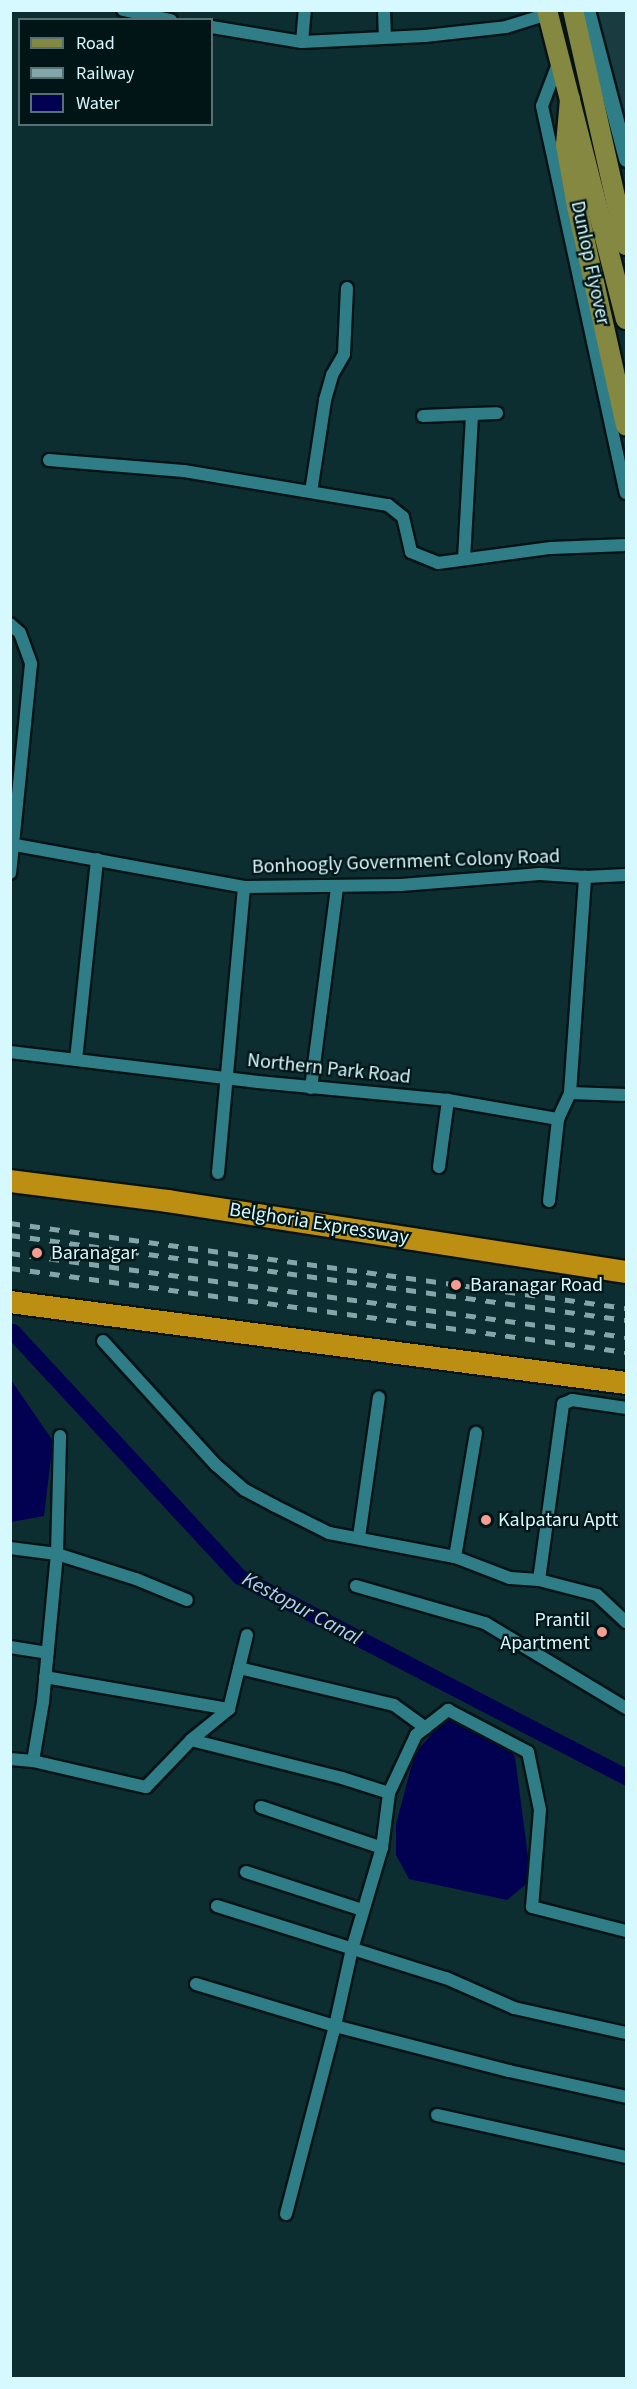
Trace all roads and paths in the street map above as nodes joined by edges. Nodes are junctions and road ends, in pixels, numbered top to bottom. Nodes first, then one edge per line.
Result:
1 (123, 10) edge
2 (305, 10) edge
3 (384, 10) edge
4 (573, 10) edge
5 (587, 10) edge
6 (547, 12) edge
7 (149, 13) edge
8 (165, 18) edge
9 (213, 27) edge
10 (385, 37) junction
11 (302, 42) junction
12 (559, 59) junction
13 (570, 99) junction
14 (627, 159) edge
15 (627, 245) edge
16 (347, 288) dead end
17 (627, 319) edge
18 (497, 413) dead end
19 (472, 414) junction
20 (423, 416) dead end
21 (627, 426) edge
22 (49, 460) dead end
23 (310, 492) junction
24 (627, 493) edge
25 (627, 545) edge
26 (464, 559) junction
27 (10, 624) edge
28 (12, 845) edge
29 (97, 859) junction
30 (10, 873) edge
31 (627, 875) edge
32 (585, 877) junction
33 (244, 887) junction
34 (337, 887) junction
35 (10, 1052) edge
36 (76, 1060) junction
37 (228, 1078) junction
38 (311, 1088) junction
39 (570, 1092) junction
40 (627, 1095) edge
41 (448, 1100) junction
42 (558, 1119) junction
43 (439, 1167) dead end
44 (218, 1173) dead end
45 (10, 1181) edge
46 (549, 1201) dead end
47 (627, 1272) edge
48 (18, 1303) edge
49 (103, 1341) dead end
50 (627, 1383) edge
51 (379, 1397) dead end
52 (627, 1408) edge
53 (476, 1433) dead end
54 (60, 1436) dead end
55 (359, 1537) junction
56 (10, 1548) edge
57 (57, 1554) junction
58 (455, 1557) junction
59 (539, 1580) junction
60 (356, 1586) dead end
61 (187, 1600) dead end
62 (627, 1622) edge
63 (247, 1635) dead end
64 (10, 1647) edge
65 (48, 1653) junction
66 (239, 1668) junction
67 (45, 1677) junction
68 (627, 1708) edge
69 (229, 1709) junction
70 (426, 1728) junction
71 (191, 1740) junction
72 (10, 1759) edge
73 (33, 1761) junction
74 (389, 1793) junction
75 (261, 1807) dead end
76 (382, 1848) junction
77 (246, 1872) dead end
78 (217, 1906) dead end
79 (362, 1910) junction
80 (627, 1931) edge
81 (352, 1949) junction
82 (196, 1984) dead end
83 (335, 2026) junction
84 (627, 2033) edge
85 (627, 2097) edge
86 (437, 2115) dead end
87 (627, 2157) edge
88 (286, 2214) dead end

1 - 7 street
2 - 11 street
3 - 10 street
4 - 15 main road
5 - 14 street
6 - 10 street
6 - 12 main road
7 - 8 street
9 - 11 street
10 - 11 street
12 - 13 main road
12 - 24 street
13 - 17 main road
13 - 21 main road, Dunlop Flyover
16 - 23 street
18 - 19 street
19 - 20 street
19 - 26 street
22 - 23 street
23 - 26 street
25 - 26 street
27 - 28 street
28 - 29 street, Bonhoogly Government Colony Road
28 - 30 street
29 - 33 street, Bonhoogly Government Colony Road
29 - 36 street
31 - 32 street, Bonhoogly Government Colony Road
32 - 34 street, Bonhoogly Government Colony Road
32 - 39 street
33 - 34 street, Bonhoogly Government Colony Road
33 - 37 street
34 - 38 street
35 - 36 street, Northern Park Road
36 - 37 street, Northern Park Road
37 - 38 street, Northern Park Road
37 - 44 street
38 - 41 street, Northern Park Road
39 - 40 street
39 - 42 street
41 - 42 street, Northern Park Road
41 - 43 street
42 - 46 street
45 - 47 highway, Belghoria Expressway
48 - 50 highway
49 - 55 street
51 - 55 street
52 - 59 street
53 - 58 street
54 - 57 street
55 - 58 street
56 - 57 street
57 - 61 street
57 - 65 street
58 - 59 street
59 - 62 street
60 - 68 street
63 - 66 street
64 - 65 street
65 - 67 street
66 - 69 street
66 - 70 street
67 - 69 street
67 - 73 street
69 - 71 street
70 - 74 street
70 - 80 street
71 - 73 street
71 - 74 street
72 - 73 street
74 - 76 street
75 - 76 street
76 - 79 street
77 - 79 street
78 - 81 street
79 - 81 street
81 - 83 street
81 - 84 street
82 - 83 street
83 - 85 street
83 - 88 street
86 - 87 street

